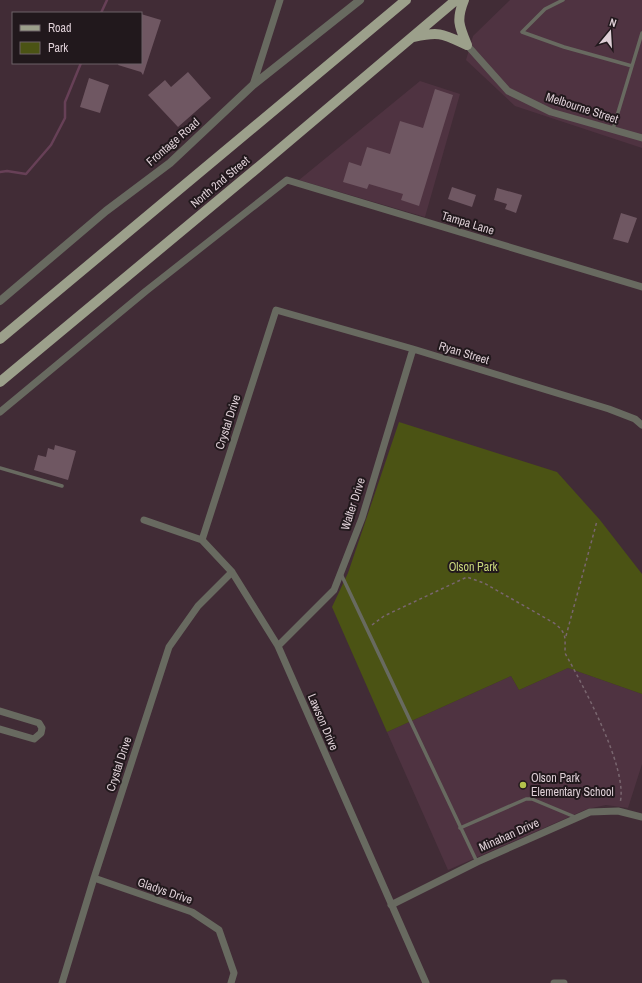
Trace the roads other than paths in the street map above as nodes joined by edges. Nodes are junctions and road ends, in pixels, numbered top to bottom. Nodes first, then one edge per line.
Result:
1 (280, 0) edge
2 (360, 0) edge
3 (406, 0) edge
4 (456, 0) edge
5 (464, 0) edge
6 (563, 0) edge
7 (642, 33) edge
8 (412, 37) junction
9 (466, 45) junction
10 (632, 66) junction
11 (254, 85) junction
12 (613, 130) junction
13 (642, 138) edge
14 (642, 287) edge
15 (0, 301) edge
16 (276, 310) joint
17 (0, 339) edge
18 (413, 349) junction
19 (0, 382) edge
20 (0, 412) edge
21 (642, 425) edge
22 (0, 468) edge
23 (62, 486) dead end
24 (144, 520) dead end
25 (202, 540) junction
26 (232, 572) junction
27 (340, 573) junction
28 (278, 646) junction
29 (0, 711) edge
30 (0, 729) edge
31 (642, 817) edge
32 (576, 818) junction
33 (460, 828) junction
34 (477, 862) junction
35 (94, 878) junction
36 (391, 905) junction
37 (62, 983) edge
38 (231, 983) edge
39 (426, 983) edge
40 (554, 983) edge
41 (564, 983) edge

1 - 11 street
2 - 11 street, Frontage Road
3 - 17 main road, North 2nd Street
4 - 8 main road, North 2nd Street
5 - 9 main road
6 - 10 lane
7 - 10 lane
8 - 9 main road
8 - 19 main road, North 2nd Street
9 - 12 street, Melbourne Street
10 - 12 lane
11 - 15 street, Frontage Road
12 - 13 street, Melbourne Street
14 - 20 street, Tampa Lane
16 - 18 street, Ryan Street
16 - 25 street, Crystal Drive
18 - 21 street, Ryan Street
18 - 27 street, Walter Drive
22 - 23 lane
24 - 25 street, Lawson Drive
25 - 26 street, Lawson Drive
26 - 28 street, Lawson Drive
26 - 35 street, Crystal Drive
27 - 28 street, Walter Drive
27 - 33 lane
28 - 36 street, Lawson Drive
29 - 30 street
31 - 32 street, Minahan Drive
32 - 33 lane
32 - 34 street, Minahan Drive
33 - 34 lane
34 - 36 street, Minahan Drive
35 - 37 street, Crystal Drive
35 - 38 street, Gladys Drive
36 - 39 street, Lawson Drive
40 - 41 street

